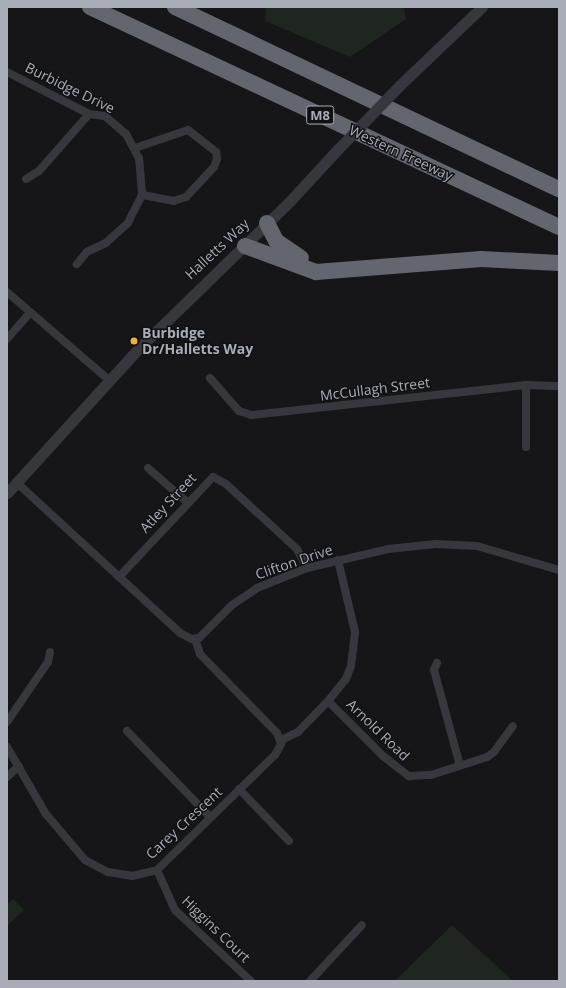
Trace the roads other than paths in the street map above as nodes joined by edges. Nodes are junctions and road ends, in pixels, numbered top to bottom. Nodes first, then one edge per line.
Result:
1 (90, 7) edge
2 (175, 7) edge
3 (472, 7) edge
4 (482, 7) edge
5 (453, 32) junction
6 (7, 72) edge
7 (89, 114) junction
8 (135, 148) junction
9 (26, 179) dead end
10 (559, 189) edge
11 (142, 195) junction
12 (267, 223) junction
13 (559, 227) edge
14 (244, 246) junction
15 (77, 264) dead end
16 (559, 264) edge
17 (389, 266) junction
18 (7, 292) edge
19 (30, 313) junction
20 (7, 339) edge
21 (210, 378) dead end
22 (109, 380) junction
23 (526, 385) junction
24 (559, 386) edge
25 (526, 447) dead end
26 (148, 468) dead end
27 (16, 482) junction
28 (7, 493) edge
29 (187, 502) junction
30 (338, 560) junction
31 (308, 568) junction
32 (559, 570) edge
33 (118, 577) junction
34 (194, 639) junction
35 (50, 652) dead end
36 (437, 663) dead end
37 (328, 701) junction
38 (7, 722) edge
39 (513, 726) dead end
40 (127, 731) dead end
41 (281, 740) junction
42 (7, 747) edge
43 (19, 766) junction
44 (460, 766) junction
45 (7, 777) edge
46 (239, 789) junction
47 (210, 818) junction
48 (289, 841) dead end
49 (157, 870) junction
50 (362, 925) dead end
51 (251, 981) edge
52 (310, 981) edge

1 - 13 highway, Western Freeway / M8
2 - 10 highway, M8
3 - 5 street, Halletts Way
4 - 5 street, Halletts Way
5 - 12 street, Halletts Way, bridge
6 - 7 street, Burbidge Drive
7 - 8 street, Burbidge Drive
7 - 9 street
8 - 11 street, Burbidge Drive
8 - 11 street
11 - 15 street
12 - 14 street, Halletts Way
12 - 17 highway
14 - 17 highway
14 - 22 street, Halletts Way
16 - 17 highway
18 - 19 street
19 - 20 street
19 - 22 street
21 - 23 street, McCullagh Street
22 - 27 street, Halletts Way
23 - 24 street, McCullagh Street
23 - 25 street
26 - 29 street
27 - 28 street, Halletts Way
27 - 33 street
29 - 31 street, Atley Street
29 - 33 street, Atley Street
30 - 31 street, Clifton Drive
30 - 32 street, Clifton Drive
30 - 37 street
31 - 34 street, Clifton Drive
33 - 34 street
34 - 41 street
35 - 38 street
36 - 44 street
37 - 41 street
37 - 44 street, Arnold Road
39 - 44 street, Arnold Road
40 - 47 street
41 - 46 street, Carey Crescent
42 - 43 street, Carey Crescent
43 - 45 street
43 - 49 street, Carey Crescent
46 - 47 street, Carey Crescent
46 - 48 street
47 - 49 street, Carey Crescent
49 - 51 street, Higgins Court
50 - 52 street

